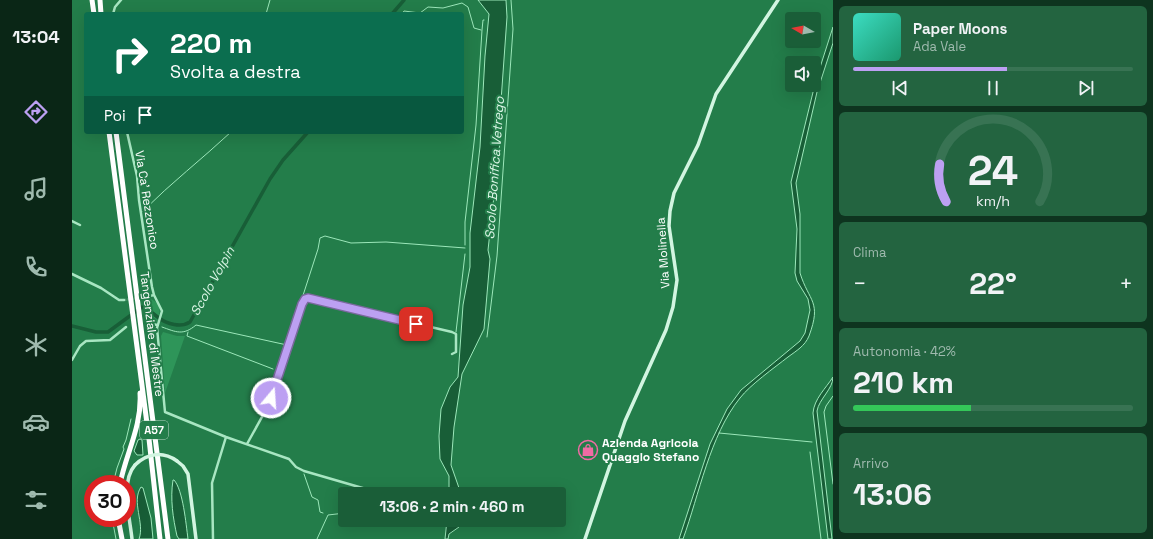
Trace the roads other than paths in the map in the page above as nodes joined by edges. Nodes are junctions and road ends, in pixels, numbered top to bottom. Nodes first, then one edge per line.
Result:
1 (92, 0) edge
2 (100, 0) edge
3 (121, 0) edge
4 (778, 0) edge
5 (94, 12) edge
6 (101, 12) edge
7 (114, 12) edge
8 (109, 134) edge
9 (116, 134) edge
10 (127, 134) edge
11 (72, 221) edge
12 (80, 225) dead end
13 (72, 274) edge
14 (154, 295) junction
15 (145, 297) tunnel mouth
16 (124, 300) tunnel mouth
17 (149, 323) dead end
18 (157, 323) junction
19 (126, 327) dead end
20 (137, 348) junction
21 (452, 354) dead end
22 (72, 360) edge
23 (226, 437) junction
24 (247, 444) junction
25 (122, 475) edge
26 (359, 487) edge
27 (120, 527) edge
28 (122, 539) edge
29 (132, 539) edge
30 (160, 539) edge
31 (168, 539) edge
32 (196, 539) edge
33 (213, 539) edge
34 (585, 539) edge

1 - 5 highway
2 - 6 highway
3 - 7 street
4 - 34 street, Via Molinella
8 - 20 highway, Tangenziale di Mestre / A57
9 - 31 highway, Tangenziale di Mestre / A57
10 - 14 street, Via Ca' Rezzonico
11 - 12 street
13 - 16 street
14 - 15 street
14 - 18 street, Via Ca' Rezzonico
17 - 18 street
18 - 23 street
19 - 22 street
20 - 25 highway, A57
20 - 30 highway, A57
21 - 24 street
23 - 24 street
23 - 33 street
24 - 26 street
27 - 28 highway
29 - 32 street, bridge

